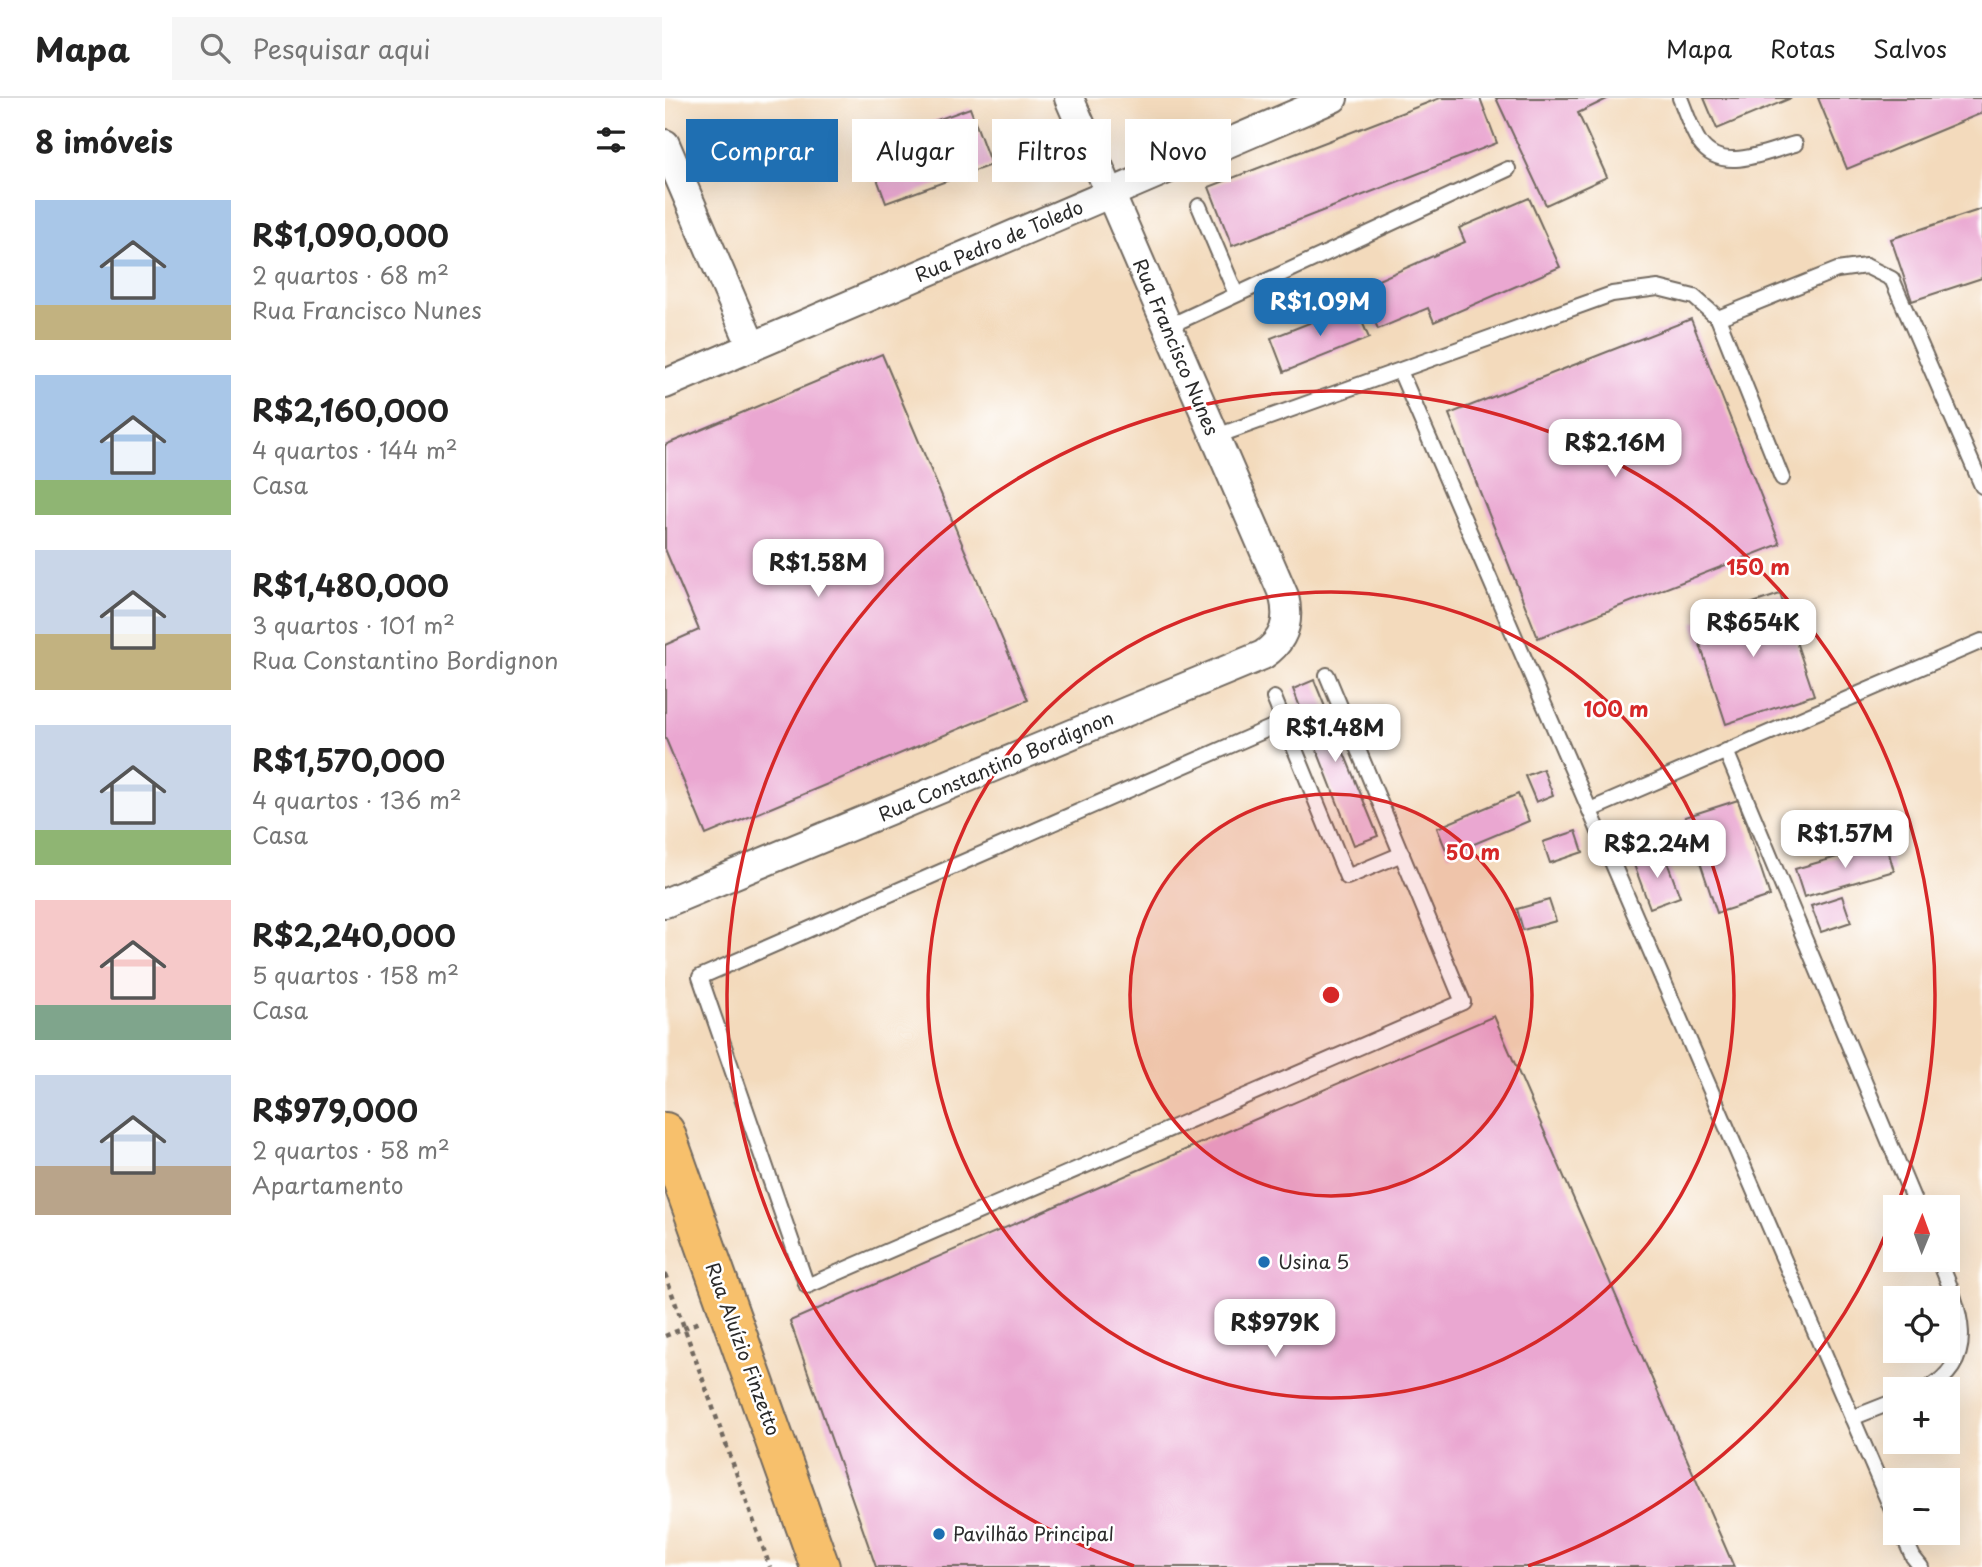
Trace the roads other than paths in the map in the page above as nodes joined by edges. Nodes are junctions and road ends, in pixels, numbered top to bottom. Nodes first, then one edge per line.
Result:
1 (1069, 98) edge
2 (1333, 98) edge
3 (1680, 98) edge
4 (665, 144) edge
5 (1795, 144) dead end
6 (1508, 169) dead end
7 (1110, 193) junction
8 (1199, 206) dead end
9 (1237, 294) junction
10 (1718, 318) junction
11 (1167, 327) junction
12 (752, 347) junction
13 (1399, 370) junction
14 (665, 384) edge
15 (1214, 437) junction
16 (1782, 478) dead end
17 (1982, 486) edge
18 (1284, 596) joint
19 (1982, 641) edge
20 (1327, 675) dead end
21 (1274, 698) dead end
22 (1284, 722) junction
23 (1726, 751) junction
24 (1590, 810) junction
25 (1402, 854) junction
26 (665, 903) edge
27 (665, 1132) edge
28 (1912, 1195) edge
29 (1944, 1272) edge
30 (1944, 1377) edge
31 (1883, 1406) edge
32 (1852, 1418) junction
33 (1883, 1489) edge
34 (1908, 1545) edge
35 (820, 1567) edge
36 (1921, 1567) edge

1 - 7 street, Rua Francisco Nunes
2 - 7 street, Rua Pedro de Toledo
3 - 5 lane
4 - 12 street
6 - 9 lane
7 - 11 street, Rua Francisco Nunes
7 - 12 street, Rua Pedro de Toledo
8 - 9 lane
9 - 11 lane
10 - 13 lane
10 - 16 lane
10 - 17 lane
11 - 15 street, Rua Francisco Nunes
12 - 14 street, Rua Pedro de Toledo
13 - 15 lane
13 - 24 lane
15 - 18 street, Rua Francisco Nunes
18 - 26 street, Rua Constantino Bordignon
19 - 23 lane
20 - 25 lane
21 - 22 lane
22 - 25 lane
22 - 25 lane
23 - 24 lane
23 - 28 lane
24 - 32 lane
27 - 35 main road, Rua Aluízio Finzetto
29 - 30 lane
31 - 32 lane
32 - 33 lane
34 - 36 lane

